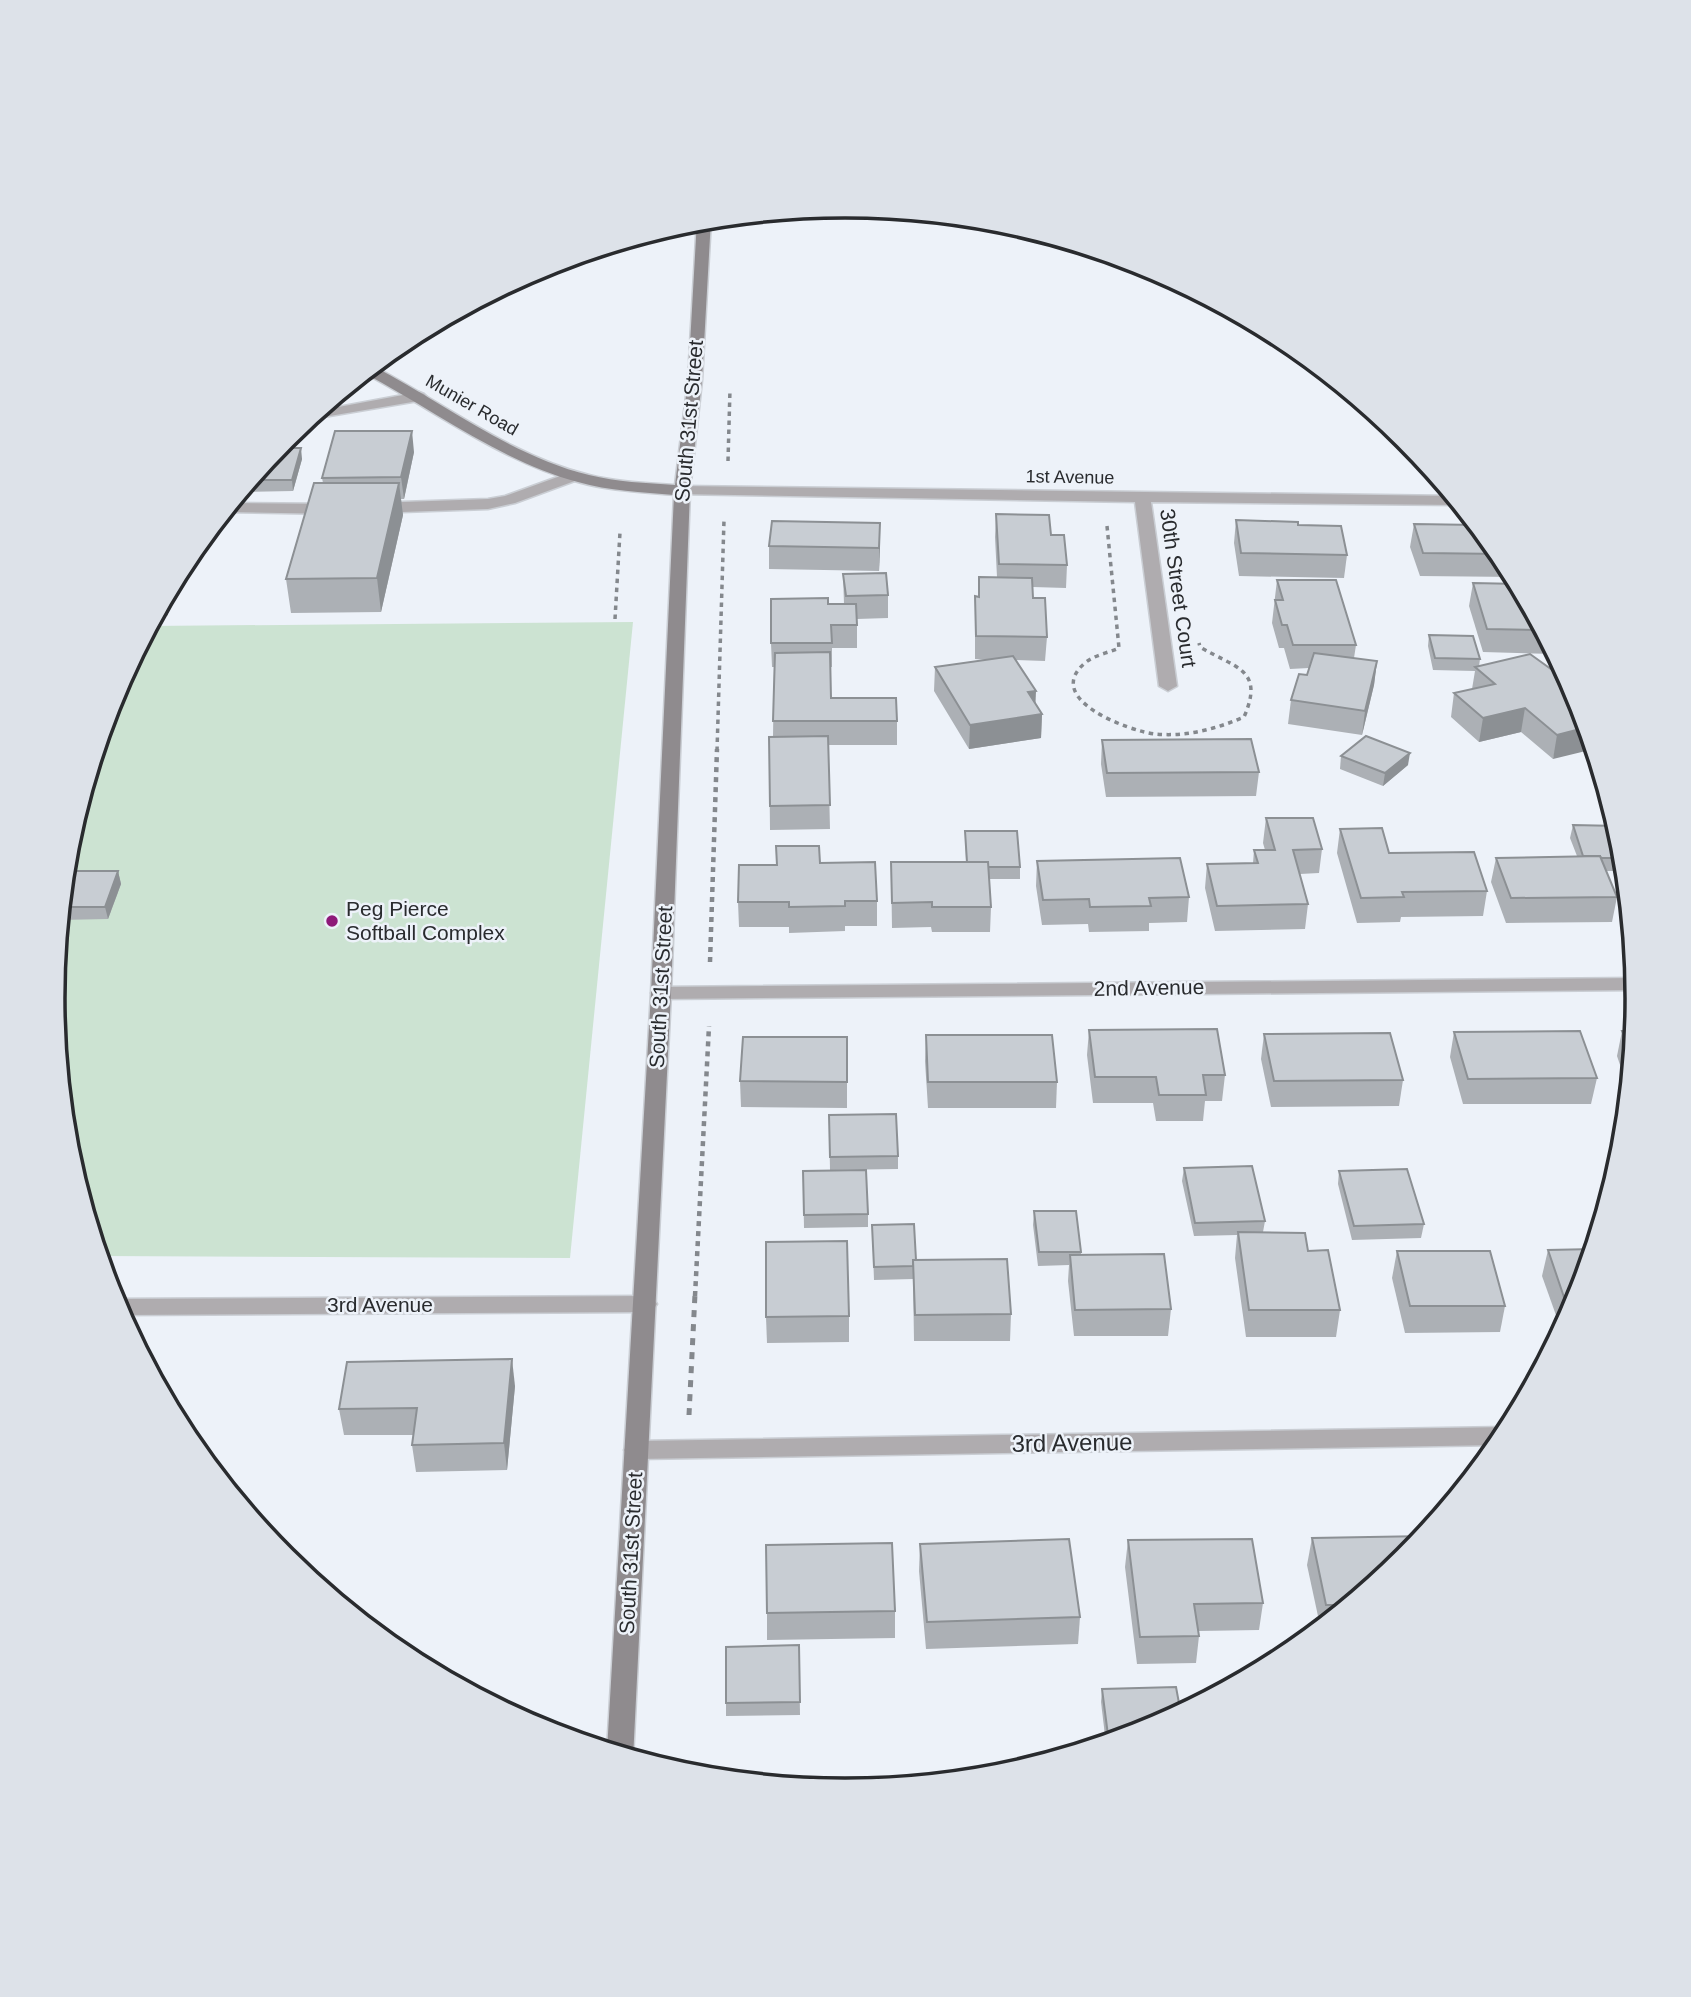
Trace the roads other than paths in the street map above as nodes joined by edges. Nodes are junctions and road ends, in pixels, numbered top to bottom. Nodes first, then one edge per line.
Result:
1 (703, 231) edge
2 (377, 374) edge
3 (419, 397) junction
4 (329, 414) edge
5 (574, 476) junction
6 (682, 491) junction
7 (1142, 497) junction
8 (1446, 501) edge
9 (238, 509) edge
10 (1168, 686) dead end
11 (1626, 984) edge
12 (661, 993) junction
13 (645, 1304) junction
14 (128, 1307) edge
15 (1492, 1436) edge
16 (637, 1450) junction
17 (621, 1746) edge

1 - 6 street, South 31st Street
2 - 3 street, Munier Road
3 - 4 street
3 - 5 street, Munier Road
5 - 6 street, Munier Road
5 - 9 street
6 - 7 street, 1st Avenue
6 - 12 street, South 31st Street
7 - 8 street, 1st Avenue
7 - 10 street, 30th Street Court
11 - 12 street, 2nd Avenue
12 - 13 street, South 31st Street
13 - 14 street, 3rd Avenue
13 - 16 street, South 31st Street
15 - 16 street, 3rd Avenue
16 - 17 street, South 31st Street

